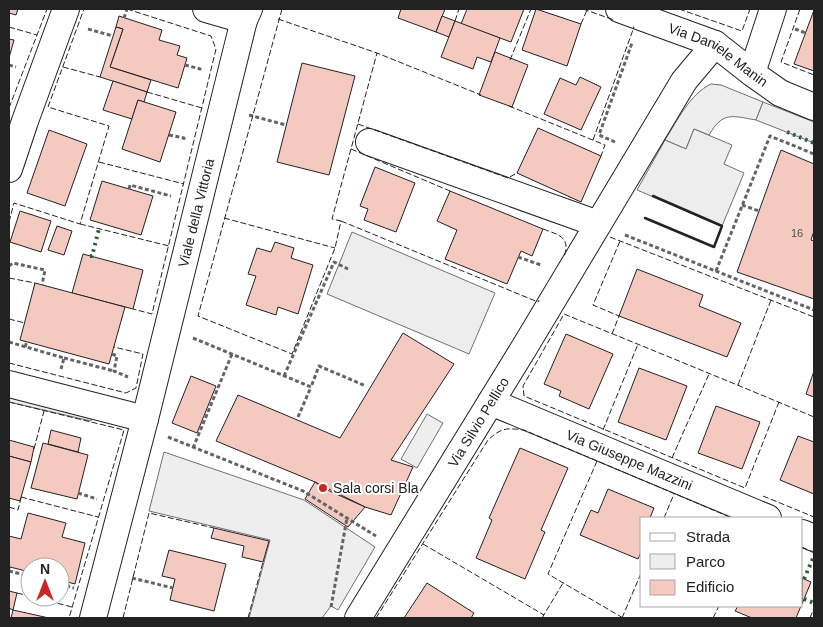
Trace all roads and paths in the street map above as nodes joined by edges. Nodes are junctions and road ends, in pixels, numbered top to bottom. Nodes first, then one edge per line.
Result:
1 (66, 9) edge
2 (127, 9) edge
3 (206, 9) edge
4 (619, 9) edge
5 (773, 9) edge
6 (247, 14) edge
7 (124, 18) dead end
8 (87, 28) dead end
9 (635, 34) dead end
10 (113, 36) dead end
11 (715, 44) junction
12 (185, 65) dead end
13 (211, 72) dead end
14 (752, 73) junction
15 (814, 107) edge
16 (248, 115) dead end
17 (286, 125) dead end
18 (15, 131) edge
19 (613, 141) junction
20 (369, 142) dead end
21 (609, 149) dead end
22 (642, 152) junction
23 (814, 154) edge
24 (9, 169) edge
25 (129, 189) dead end
26 (172, 196) dead end
27 (742, 205) junction
28 (759, 212) dead end
29 (598, 224) junction
30 (518, 257) dead end
31 (9, 266) edge
32 (348, 268) dead end
33 (549, 268) dead end
34 (716, 271) junction
35 (42, 285) dead end
36 (814, 310) edge
37 (190, 336) dead end
38 (9, 342) edge
39 (26, 342) dead end
40 (25, 347) junction
41 (112, 354) dead end
42 (232, 354) junction
43 (64, 358) junction
44 (114, 371) junction
45 (284, 376) junction
46 (129, 378) dead end
47 (9, 384) edge
48 (366, 386) dead end
49 (311, 387) junction
50 (54, 395) junction
51 (491, 402) junction
52 (298, 417) dead end
53 (146, 419) junction
54 (165, 436) dead end
55 (193, 448) junction
56 (78, 493) dead end
57 (103, 501) dead end
58 (766, 517) edge
59 (347, 518) junction
60 (382, 540) dead end
61 (129, 577) dead end
62 (173, 588) dead end
63 (331, 607) dead end
64 (93, 618) edge
65 (358, 618) edge

1 - 18 street
2 - 7 path
3 - 6 street
4 - 11 street, Via Daniele Manin
5 - 14 street
6 - 53 street, Viale della Vittoria
8 - 10 path
9 - 19 path
11 - 14 street, Via Daniele Manin
11 - 22 street, Via Silvio Pellico
12 - 13 path
14 - 15 street, Via Daniele Manin
16 - 17 path
18 - 24 street
19 - 21 path
19 - 22 path
20 - 29 street
22 - 29 street, Via Silvio Pellico
23 - 27 path
25 - 26 path
27 - 28 path
27 - 34 path
29 - 34 path
29 - 51 street, Via Silvio Pellico
30 - 33 path
31 - 35 path
32 - 45 path
34 - 36 path
37 - 42 path
38 - 40 path
39 - 40 path
40 - 43 path
41 - 44 path
42 - 45 path
42 - 55 path
43 - 44 path
43 - 50 path
44 - 46 path
45 - 49 path
47 - 50 street
48 - 49 path
49 - 52 path
50 - 53 street
51 - 58 street, Via Giuseppe Mazzini
51 - 65 street, Via Silvio Pellico
53 - 64 street, Viale della Vittoria
54 - 55 path
55 - 59 path
56 - 57 path
59 - 60 path
59 - 63 path
61 - 62 path

